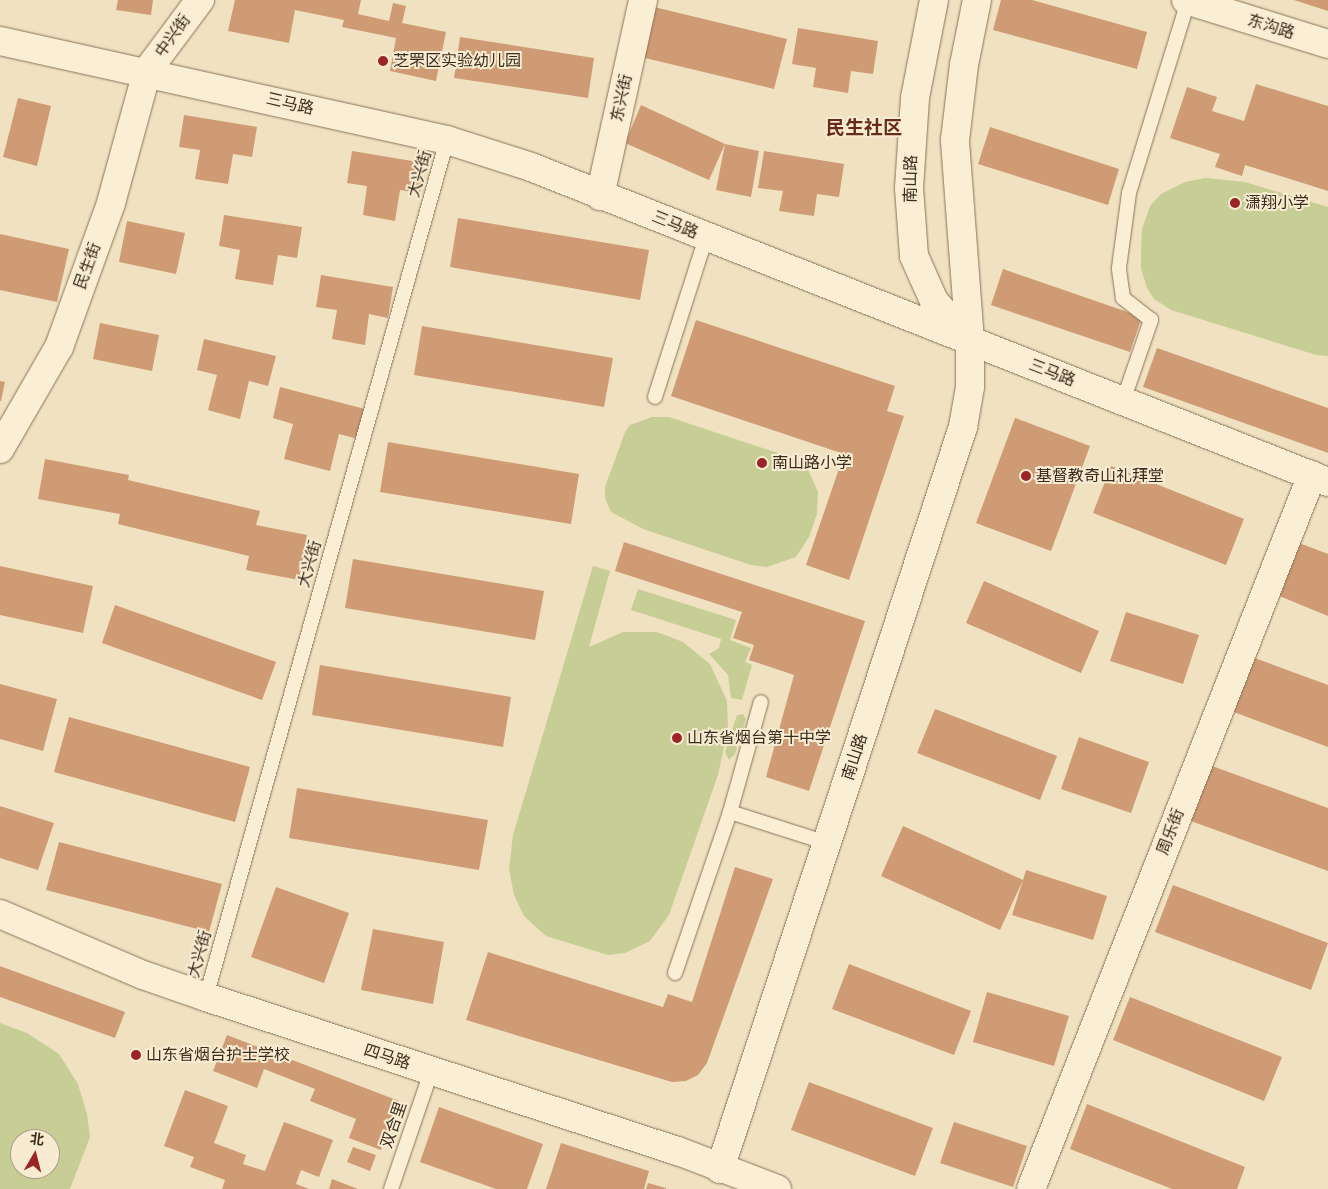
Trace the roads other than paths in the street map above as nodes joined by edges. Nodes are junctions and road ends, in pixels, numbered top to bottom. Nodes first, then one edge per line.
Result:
1 (200, 0) edge
2 (643, 0) edge
3 (934, 0) edge
4 (977, 0) edge
5 (1187, 0) edge
6 (0, 41) edge
7 (1328, 44) edge
8 (147, 71) junction
9 (448, 140) junction
10 (600, 196) junction
11 (706, 237) junction
12 (970, 341) junction
13 (655, 397) dead end
14 (1123, 401) junction
15 (0, 449) edge
16 (1320, 478) edge
17 (761, 702) dead end
18 (730, 812) junction
19 (827, 843) junction
20 (0, 914) edge
21 (675, 973) dead end
22 (206, 997) junction
23 (430, 1072) junction
24 (724, 1179) edge
25 (391, 1189) edge
26 (777, 1189) edge
27 (1031, 1189) edge

1 - 8 street, 中兴街
2 - 10 street, 东兴街
3 - 12 street, 南山路
4 - 12 street, 南山路
5 - 7 street, 东沟路
5 - 14 lane
6 - 8 street, 三马路
8 - 9 street, 三马路
8 - 15 street, 民生街
9 - 10 street, 三马路
9 - 22 lane, 大兴街
10 - 11 street, 三马路
11 - 12 street, 三马路
11 - 13 lane
12 - 14 street, 三马路
12 - 19 street, 南山路
14 - 16 street, 三马路
16 - 27 street, 周乐街
17 - 18 lane
18 - 19 lane
18 - 21 lane
19 - 24 street, 南山路
20 - 22 street, 四马路
22 - 23 street, 四马路
23 - 24 street, 四马路
23 - 25 lane, 双合里
24 - 26 street, 四马路

